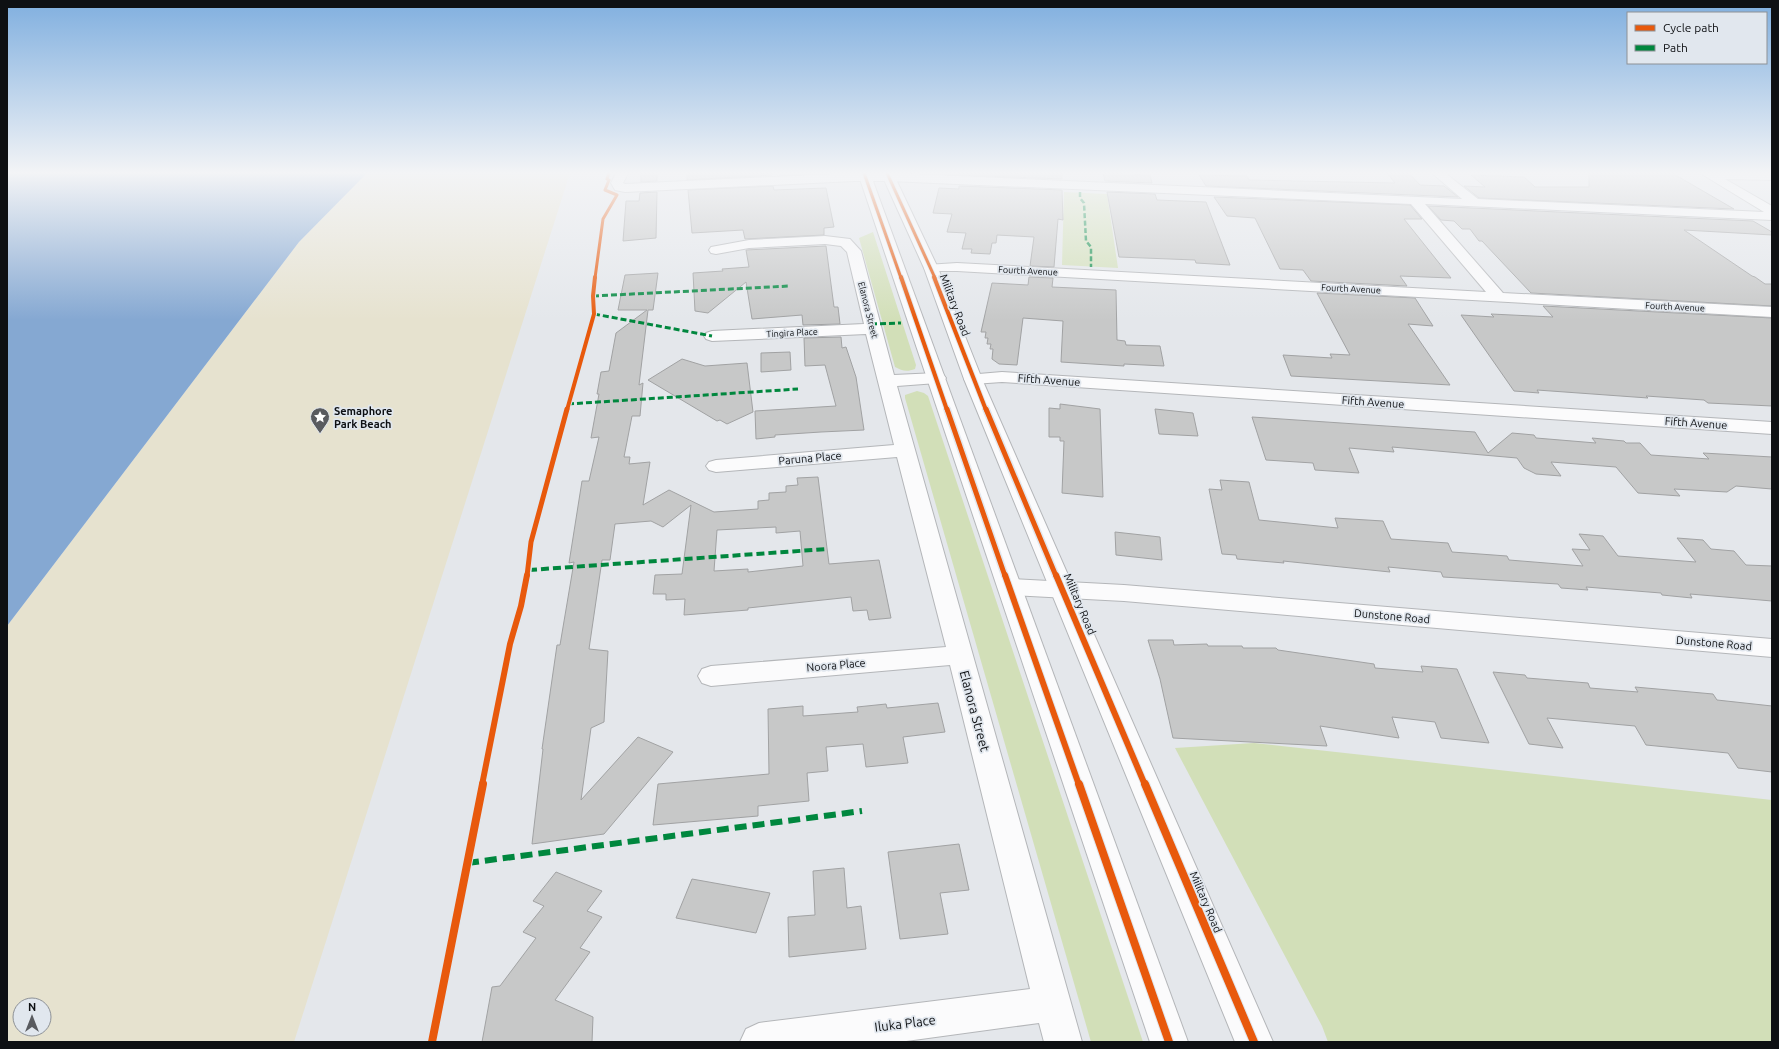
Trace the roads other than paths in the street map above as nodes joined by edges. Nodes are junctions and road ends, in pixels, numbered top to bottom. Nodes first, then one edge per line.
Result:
1 (891, 222) edge
2 (904, 222) edge
3 (1433, 222) edge
4 (716, 250) dead end
5 (930, 268) junction
6 (1499, 297) junction
7 (1772, 312) edge
8 (872, 329) junction
9 (712, 336) dead end
10 (937, 378) junction
11 (973, 379) junction
12 (887, 381) junction
13 (1772, 428) edge
14 (904, 450) junction
15 (716, 466) dead end
16 (1011, 587) junction
17 (1064, 590) junction
18 (1772, 648) edge
19 (960, 655) junction
20 (711, 676) dead end
21 (1052, 1004) junction
22 (759, 1042) edge
23 (1063, 1042) edge
24 (1170, 1042) edge
25 (1254, 1042) edge

1 - 10 street
2 - 5 street, Military Road
3 - 6 street
4 - 8 street, Elanora Street
5 - 6 street, Fourth Avenue
5 - 11 street, Military Road
6 - 7 street, Fourth Avenue
8 - 9 street, Tingira Place
8 - 12 street, Elanora Street
10 - 12 street
10 - 16 street
11 - 13 street, Fifth Avenue
11 - 17 street, Military Road
12 - 14 street, Elanora Street
14 - 15 street, Paruna Place
14 - 19 street, Elanora Street
16 - 17 street, Dunstone Road
16 - 24 street
17 - 18 street, Dunstone Road
17 - 25 street, Military Road
19 - 20 street, Noora Place
19 - 21 street, Elanora Street
21 - 22 street, Iluka Place
21 - 23 street, Elanora Street

